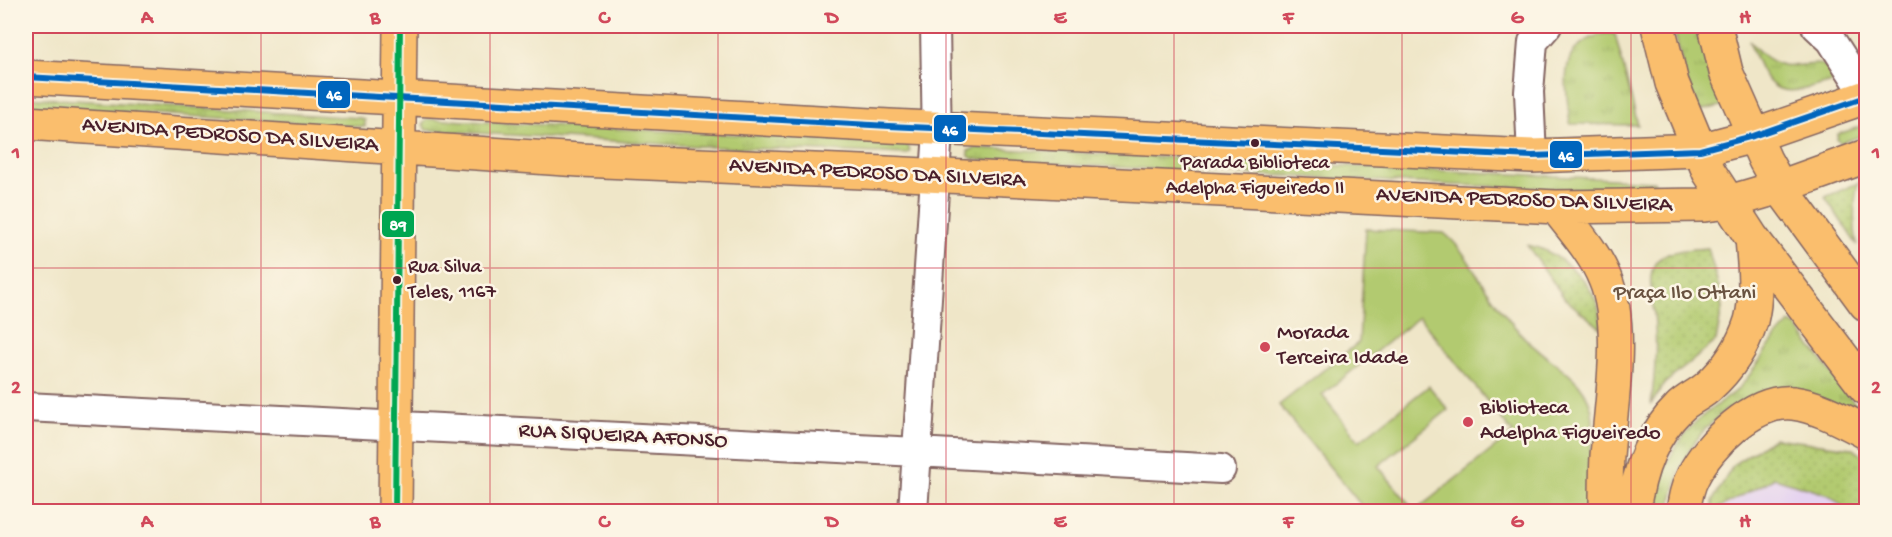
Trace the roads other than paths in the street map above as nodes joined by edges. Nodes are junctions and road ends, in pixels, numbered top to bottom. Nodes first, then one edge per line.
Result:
1 (399, 26) edge
2 (935, 26) edge
3 (1658, 26) edge
4 (1715, 26) edge
5 (1816, 26) edge
6 (1532, 31) edge
7 (26, 77) edge
8 (1866, 96) edge
9 (399, 99) junction
10 (26, 123) edge
11 (937, 129) junction
12 (1753, 136) junction
13 (399, 147) junction
14 (1700, 150) junction
15 (1532, 156) junction
16 (1866, 156) edge
17 (935, 176) junction
18 (1780, 187) junction
19 (1729, 202) junction
20 (1556, 207) junction
21 (1752, 238) junction
22 (1866, 304) edge
23 (1866, 388) edge
24 (26, 407) edge
25 (396, 426) junction
26 (1866, 432) edge
27 (917, 452) junction
28 (1221, 469) dead end
29 (395, 512) edge
30 (913, 512) edge
31 (1606, 512) edge
32 (1633, 512) edge
33 (1683, 512) edge

1 - 9 main road
2 - 11 street
3 - 14 main road
4 - 12 main road
5 - 8 street
6 - 15 street
7 - 9 main road, AVENIDA PEDROSO DA SILVEIRA
8 - 12 main road, AVENIDA PEDROSO DA SILVEIRA
9 - 11 main road, AVENIDA PEDROSO DA SILVEIRA
9 - 13 main road
10 - 13 main road, AVENIDA PEDROSO DA SILVEIRA
11 - 15 main road, AVENIDA PEDROSO DA SILVEIRA
11 - 17 street
12 - 14 main road, AVENIDA PEDROSO DA SILVEIRA
12 - 18 main road
13 - 17 main road, AVENIDA PEDROSO DA SILVEIRA
13 - 25 main road
14 - 15 main road, AVENIDA PEDROSO DA SILVEIRA
14 - 19 main road
16 - 18 main road, AVENIDA PEDROSO DA SILVEIRA
17 - 20 main road, AVENIDA PEDROSO DA SILVEIRA
17 - 27 street
18 - 19 main road, AVENIDA PEDROSO DA SILVEIRA
18 - 22 main road
19 - 20 main road, AVENIDA PEDROSO DA SILVEIRA
19 - 21 main road
20 - 31 main road
21 - 23 main road
21 - 32 main road
24 - 25 street, RUA SIQUEIRA AFONSO
25 - 27 street, RUA SIQUEIRA AFONSO
25 - 29 main road
26 - 33 main road
27 - 28 street, RUA SIQUEIRA AFONSO
27 - 30 street

